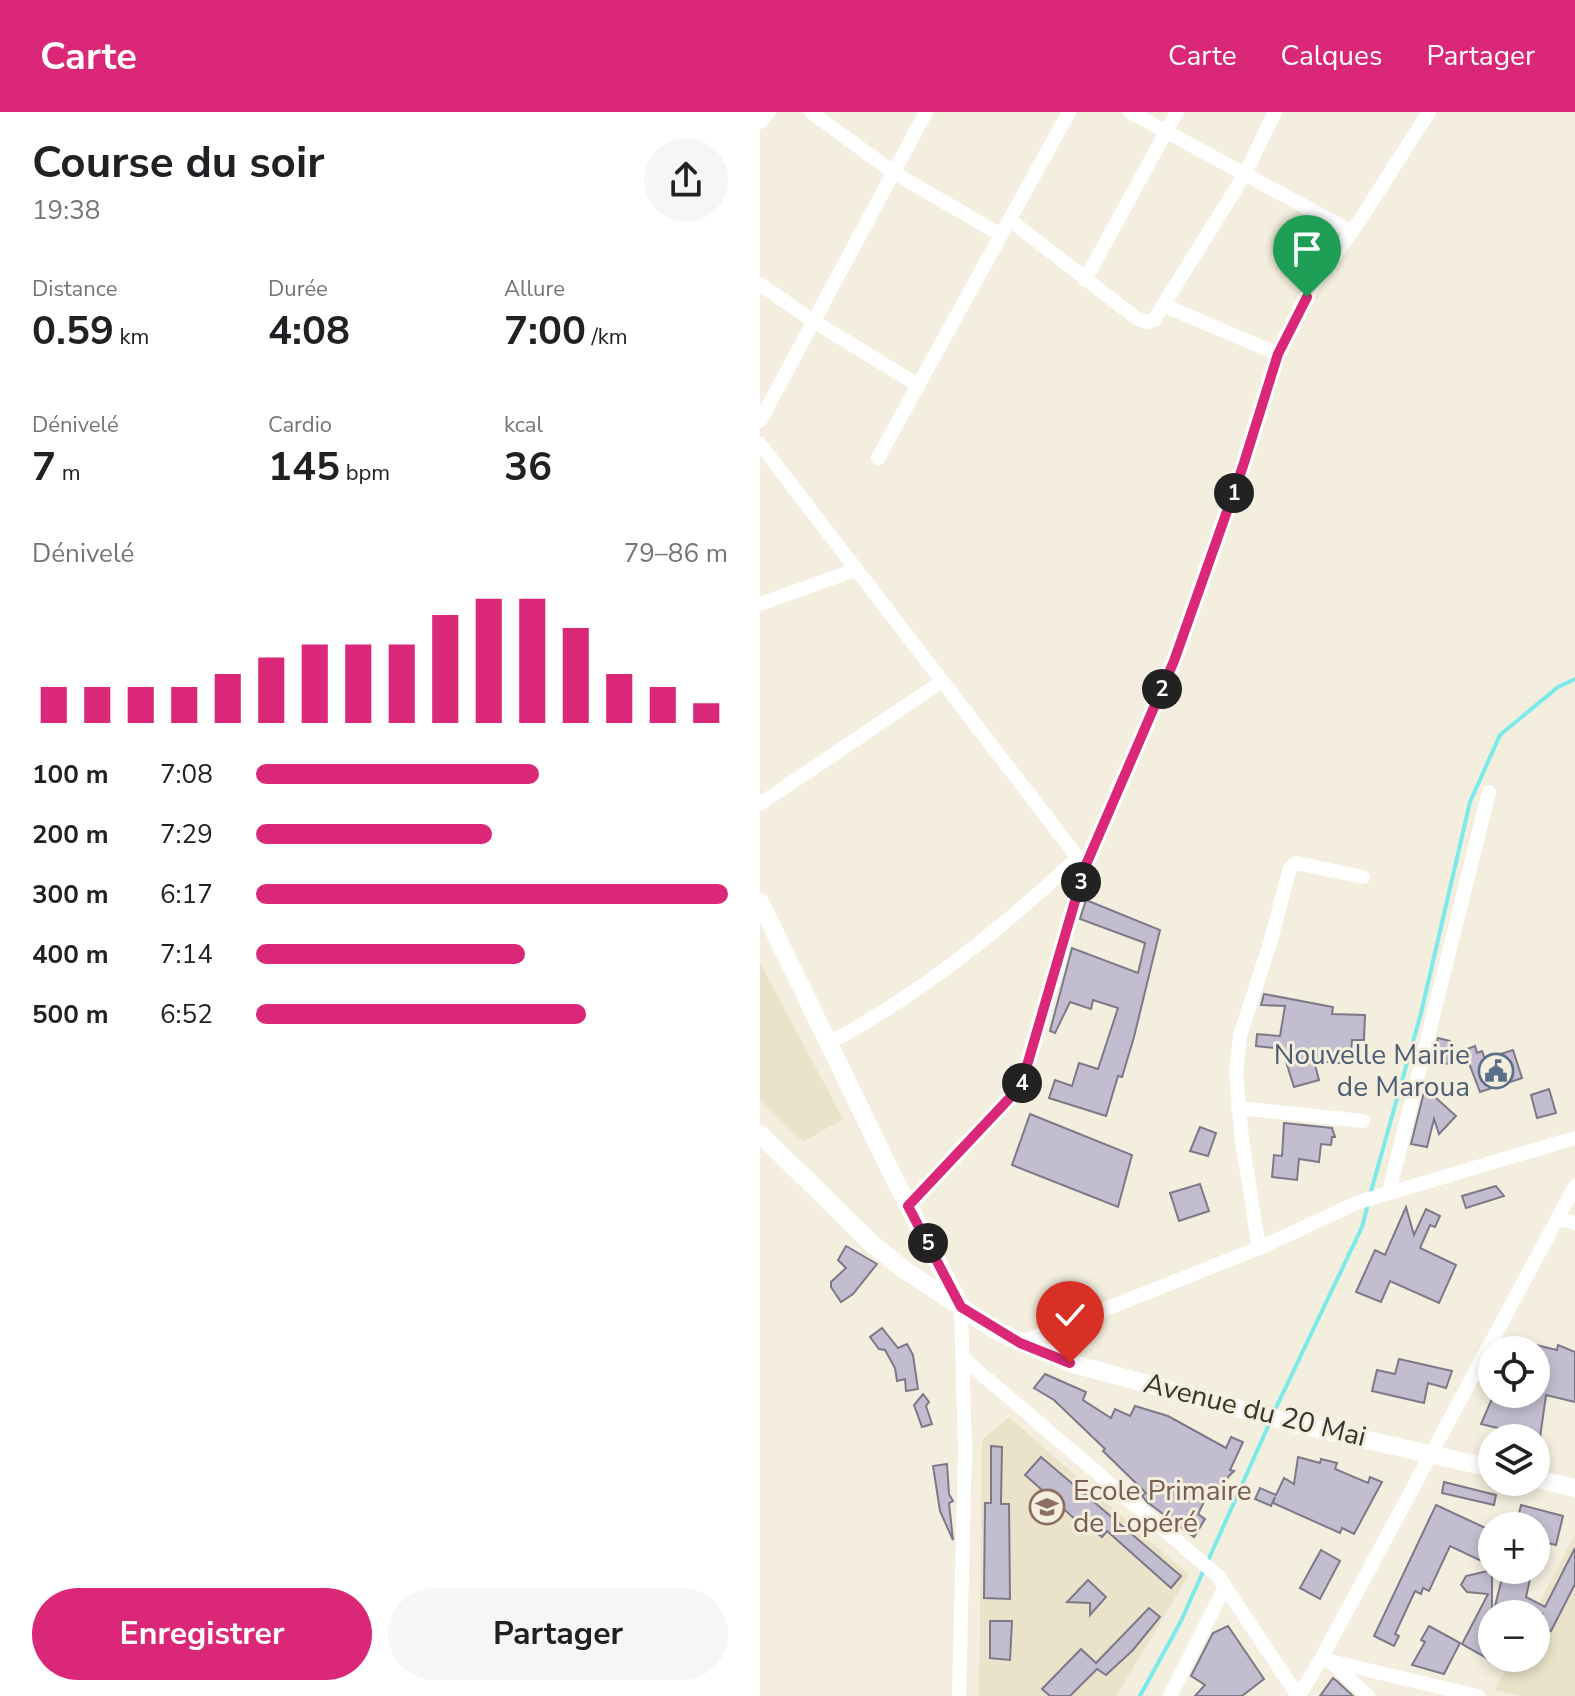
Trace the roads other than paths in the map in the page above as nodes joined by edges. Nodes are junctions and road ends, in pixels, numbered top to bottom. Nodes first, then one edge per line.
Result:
1 (769, 112) edge
2 (811, 112) edge
3 (926, 112) edge
4 (1069, 112) edge
5 (1130, 112) edge
6 (1177, 112) edge
7 (1275, 112) edge
8 (1429, 112) edge
9 (760, 122) edge
10 (1167, 133) junction
11 (893, 172) junction
12 (1245, 174) junction
13 (1010, 220) junction
14 (1352, 232) junction
15 (1001, 235) junction
16 (1085, 280) junction
17 (760, 284) edge
18 (1165, 306) junction
19 (813, 321) junction
20 (1278, 354) junction
21 (918, 385) junction
22 (760, 421) edge
23 (760, 444) edge
24 (878, 458) dead end
25 (764, 460) edge
26 (855, 570) junction
27 (760, 604) edge
28 (941, 682) junction
29 (1489, 792) dead end
30 (760, 804) edge
31 (1082, 862) junction
32 (1363, 877) dead end
33 (760, 902) edge
34 (827, 1044) junction
35 (1238, 1108) junction
36 (1363, 1121) dead end
37 (760, 1134) edge
38 (1575, 1138) edge
39 (1575, 1186) edge
40 (1385, 1194) junction
41 (908, 1206) junction
42 (1559, 1219) junction
43 (1575, 1223) edge
44 (1259, 1248) junction
45 (961, 1307) junction
46 (1020, 1343) junction
47 (964, 1359) junction
48 (1433, 1453) junction
49 (1478, 1464) edge
50 (1550, 1482) edge
51 (1575, 1488) edge
52 (1222, 1582) junction
53 (1326, 1661) junction
54 (959, 1696) edge
55 (1170, 1696) edge
56 (1298, 1696) edge
57 (1368, 1696) edge
58 (1478, 1696) edge

1 - 9 street
2 - 11 street
3 - 11 street
4 - 13 street
5 - 10 street
6 - 10 street
7 - 12 street
8 - 14 street
10 - 12 street
10 - 16 street
11 - 15 street
11 - 19 street
12 - 14 street
12 - 18 street
13 - 15 street
13 - 16 street
14 - 20 street
15 - 21 street
16 - 18 street
17 - 19 street
18 - 20 street
19 - 21 street
19 - 22 street
20 - 31 street
21 - 24 street
23 - 25 street
25 - 26 street
26 - 27 street
26 - 28 street
28 - 30 street
28 - 31 street
29 - 40 street
31 - 34 street
31 - 41 street
32 - 35 street
33 - 34 street
34 - 41 street
35 - 36 street
35 - 44 street
37 - 45 street, Avenue du 20 Mai
38 - 40 street
39 - 42 street
40 - 44 street
41 - 45 street
42 - 43 street
42 - 48 street
44 - 46 street
45 - 46 street, Avenue du 20 Mai
45 - 47 street
46 - 48 street, Avenue du 20 Mai
47 - 52 street
47 - 54 street
48 - 49 street, Avenue du 20 Mai
48 - 53 street
50 - 51 street
52 - 55 street
52 - 56 street
53 - 56 street
53 - 57 street
53 - 58 street

